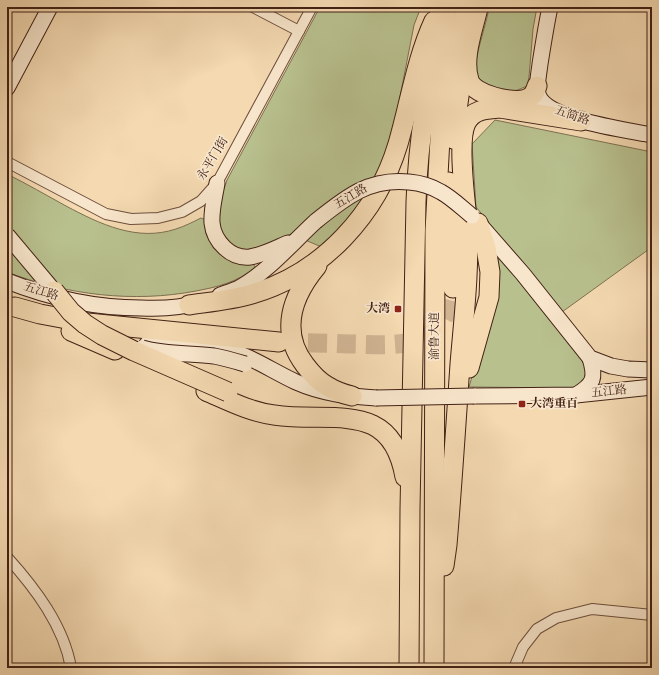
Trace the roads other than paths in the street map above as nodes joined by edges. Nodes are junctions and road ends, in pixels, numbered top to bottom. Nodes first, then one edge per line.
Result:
1 (50, 7) edge
2 (253, 7) edge
3 (312, 7) edge
4 (440, 7) edge
5 (447, 7) edge
6 (467, 7) edge
7 (479, 7) edge
8 (550, 7) edge
9 (299, 31) junction
10 (466, 61) junction
11 (537, 86) junction
12 (7, 88) edge
13 (581, 121) junction
14 (652, 135) edge
15 (7, 162) edge
16 (217, 184) junction
17 (475, 219) junction
18 (7, 235) edge
19 (294, 241) junction
20 (326, 256) junction
21 (7, 281) edge
22 (453, 288) tunnel mouth
23 (54, 291) junction
24 (11, 305) edge
25 (189, 305) junction
26 (71, 331) junction
27 (279, 342) tunnel mouth
28 (590, 358) junction
29 (652, 370) edge
30 (296, 382) junction
31 (652, 387) edge
32 (576, 395) junction
33 (352, 396) junction
34 (456, 414) junction
35 (284, 416) junction
36 (410, 509) junction
37 (7, 557) edge
38 (652, 615) edge
39 (434, 628) junction
40 (71, 668) edge
41 (410, 668) edge
42 (434, 668) edge
43 (514, 668) edge

1 - 12 main road
2 - 9 street
3 - 9 street, 永平门街
4 - 20 highway
5 - 36 highway, 渝鲁大道
6 - 39 highway, 渝鲁大道
7 - 10 highway
8 - 11 main road, 五简路
9 - 16 street, 永平门街
10 - 11 highway
10 - 22 highway
11 - 13 main road, 五简路
13 - 14 main road, 五简路
13 - 34 highway
15 - 16 street, 永平门街
16 - 19 main road
17 - 19 main road, 五江路, bridge
17 - 28 main road, 五江路
17 - 34 highway
18 - 23 main road, bridge
19 - 25 main road, 五江路
20 - 25 highway
20 - 33 highway
21 - 25 main road, 五江路
23 - 30 main road, bridge
23 - 35 highway, bridge
24 - 26 main road, 五江路
24 - 27 highway
26 - 30 main road, 五江路
26 - 35 highway
28 - 29 main road, 五江路
28 - 32 main road
30 - 33 main road, 五江路
31 - 32 main road, 五江路
32 - 33 main road, 五江路, bridge
34 - 39 highway
35 - 36 highway
36 - 41 highway, 渝鲁大道
37 - 40 street
38 - 43 street
39 - 42 highway, 渝鲁大道

